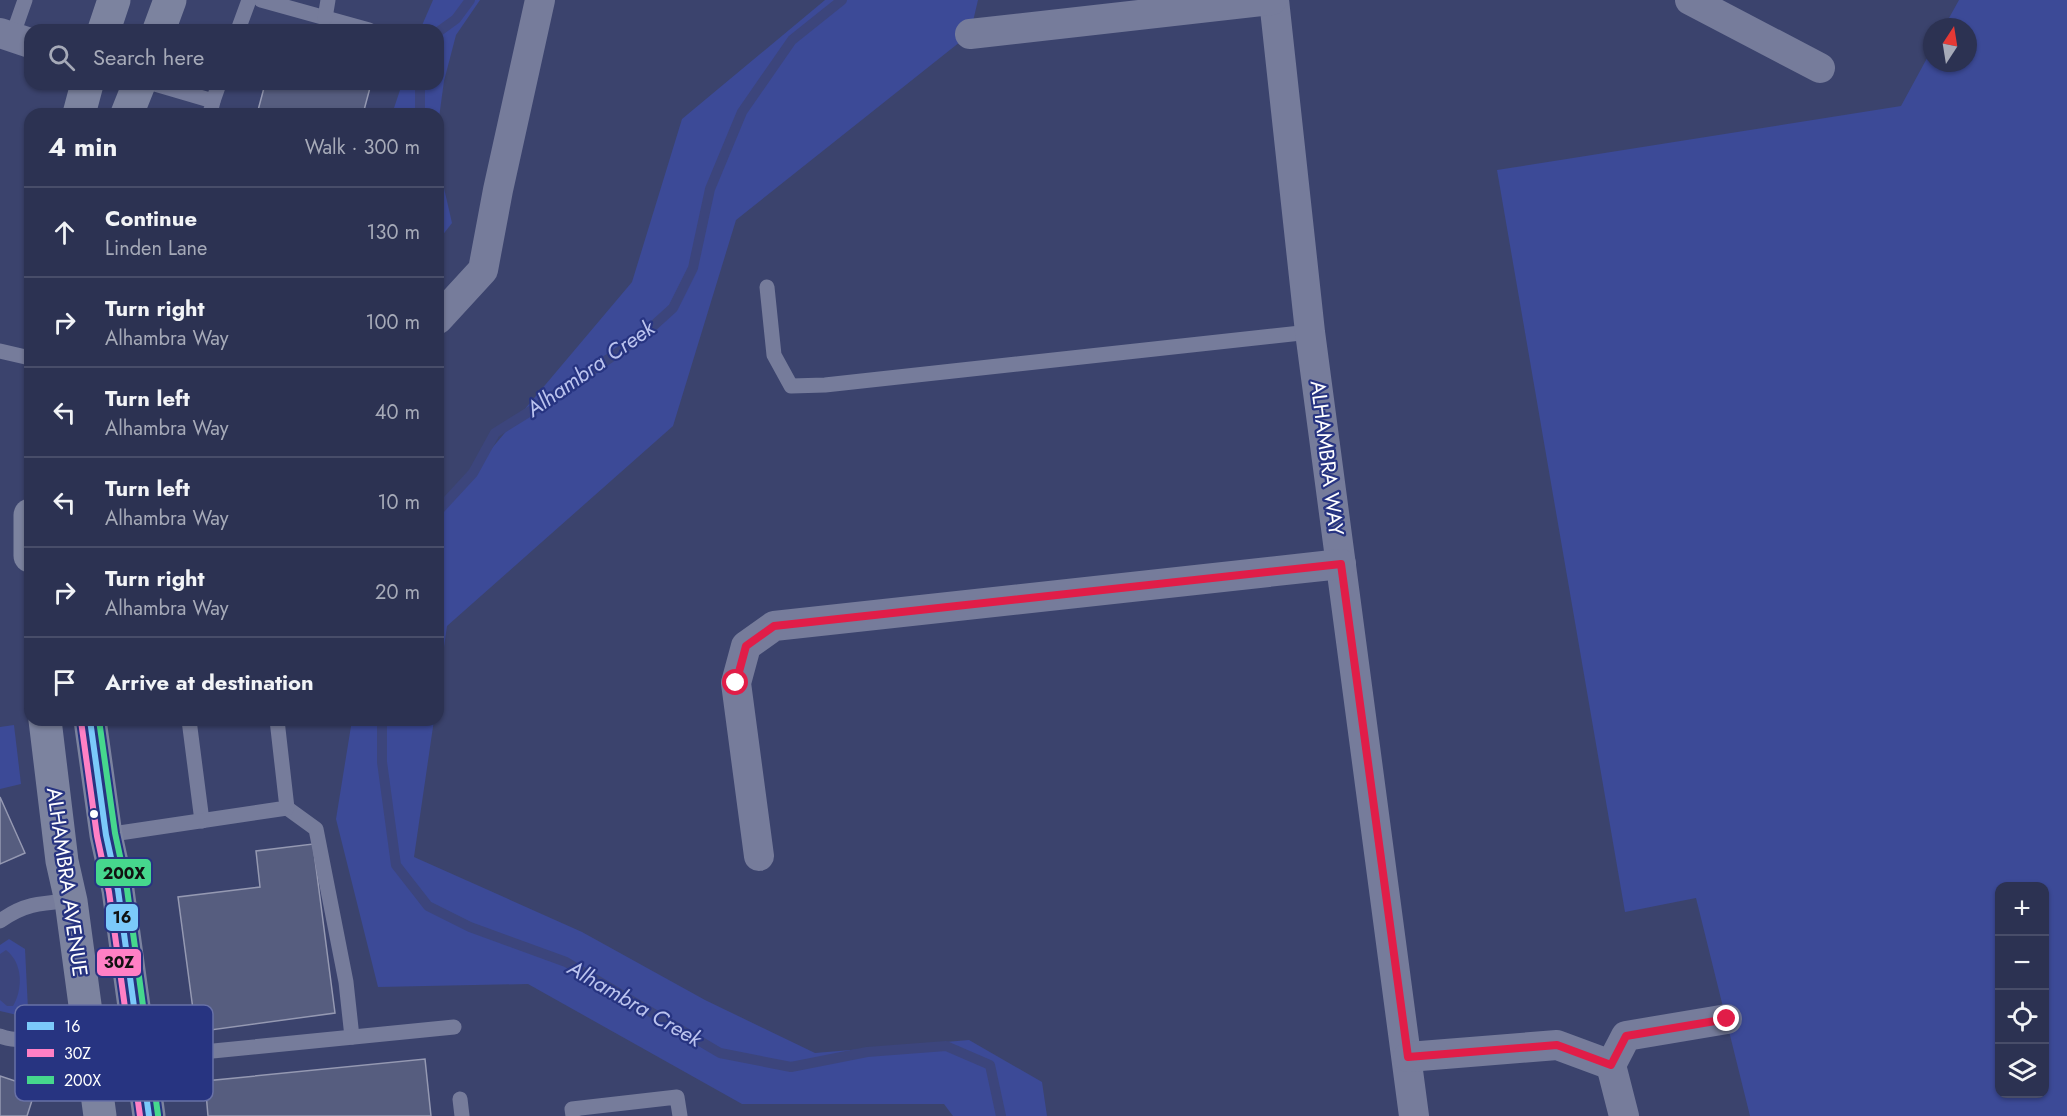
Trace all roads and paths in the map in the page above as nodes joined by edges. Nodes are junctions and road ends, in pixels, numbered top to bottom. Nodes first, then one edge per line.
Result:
1 (25, 0) edge
2 (114, 0) edge
3 (170, 0) edge
4 (249, 0) edge
5 (261, 0) edge
6 (328, 0) edge
7 (540, 0) edge
8 (1273, 0) edge
9 (1690, 0) edge
10 (325, 18) junction
11 (106, 24) edge
12 (161, 24) edge
13 (240, 24) edge
14 (347, 24) edge
15 (970, 34) dead end
16 (14, 38) edge
17 (1820, 68) dead end
18 (85, 90) edge
19 (137, 90) edge
20 (170, 90) edge
21 (217, 90) edge
22 (211, 107) edge
23 (81, 108) edge
24 (129, 108) edge
25 (767, 287) dead end
26 (444, 312) edge
27 (1310, 332) junction
28 (0, 351) edge
29 (24, 357) edge
30 (1341, 564) junction
31 (46, 726) edge
32 (91, 726) edge
33 (190, 726) edge
34 (279, 726) edge
35 (287, 808) junction
36 (202, 821) junction
37 (106, 835) junction
38 (759, 856) dead end
39 (71, 901) junction
40 (0, 921) edge
41 (85, 1005) edge
42 (134, 1005) edge
43 (1727, 1019) dead end
44 (454, 1027) dead end
45 (0, 1036) edge
46 (352, 1037) junction
47 (15, 1040) edge
48 (213, 1051) edge
49 (1408, 1057) junction
50 (1611, 1065) junction
51 (460, 1099) dead end
52 (98, 1101) edge
53 (147, 1101) edge
54 (100, 1116) edge
55 (149, 1116) edge
56 (462, 1116) edge
57 (573, 1116) edge
58 (680, 1116) edge
59 (1414, 1116) edge
60 (1624, 1116) edge

1 - 16 lane
2 - 11 main road
3 - 12 main road
4 - 13 lane
5 - 10 lane
6 - 10 lane
7 - 26 street
8 - 15 street
8 - 27 street, ALHAMBRA WAY
9 - 17 street
10 - 14 lane
18 - 23 main road
19 - 24 main road
20 - 22 lane
21 - 22 lane
25 - 27 lane
27 - 30 street, ALHAMBRA WAY
28 - 29 lane
30 - 38 street
30 - 49 street, ALHAMBRA WAY
31 - 39 main road, ALHAMBRA AVENUE
32 - 37 main road
33 - 36 lane
34 - 35 lane
35 - 36 lane
35 - 46 lane
36 - 37 lane
37 - 42 main road
39 - 40 lane
39 - 41 main road, ALHAMBRA AVENUE
43 - 50 street
44 - 46 lane
45 - 47 lane
46 - 48 lane
49 - 50 street
49 - 59 street, ALHAMBRA WAY
50 - 60 street
51 - 56 lane
52 - 54 main road, ALHAMBRA AVENUE
53 - 55 main road
57 - 58 lane

